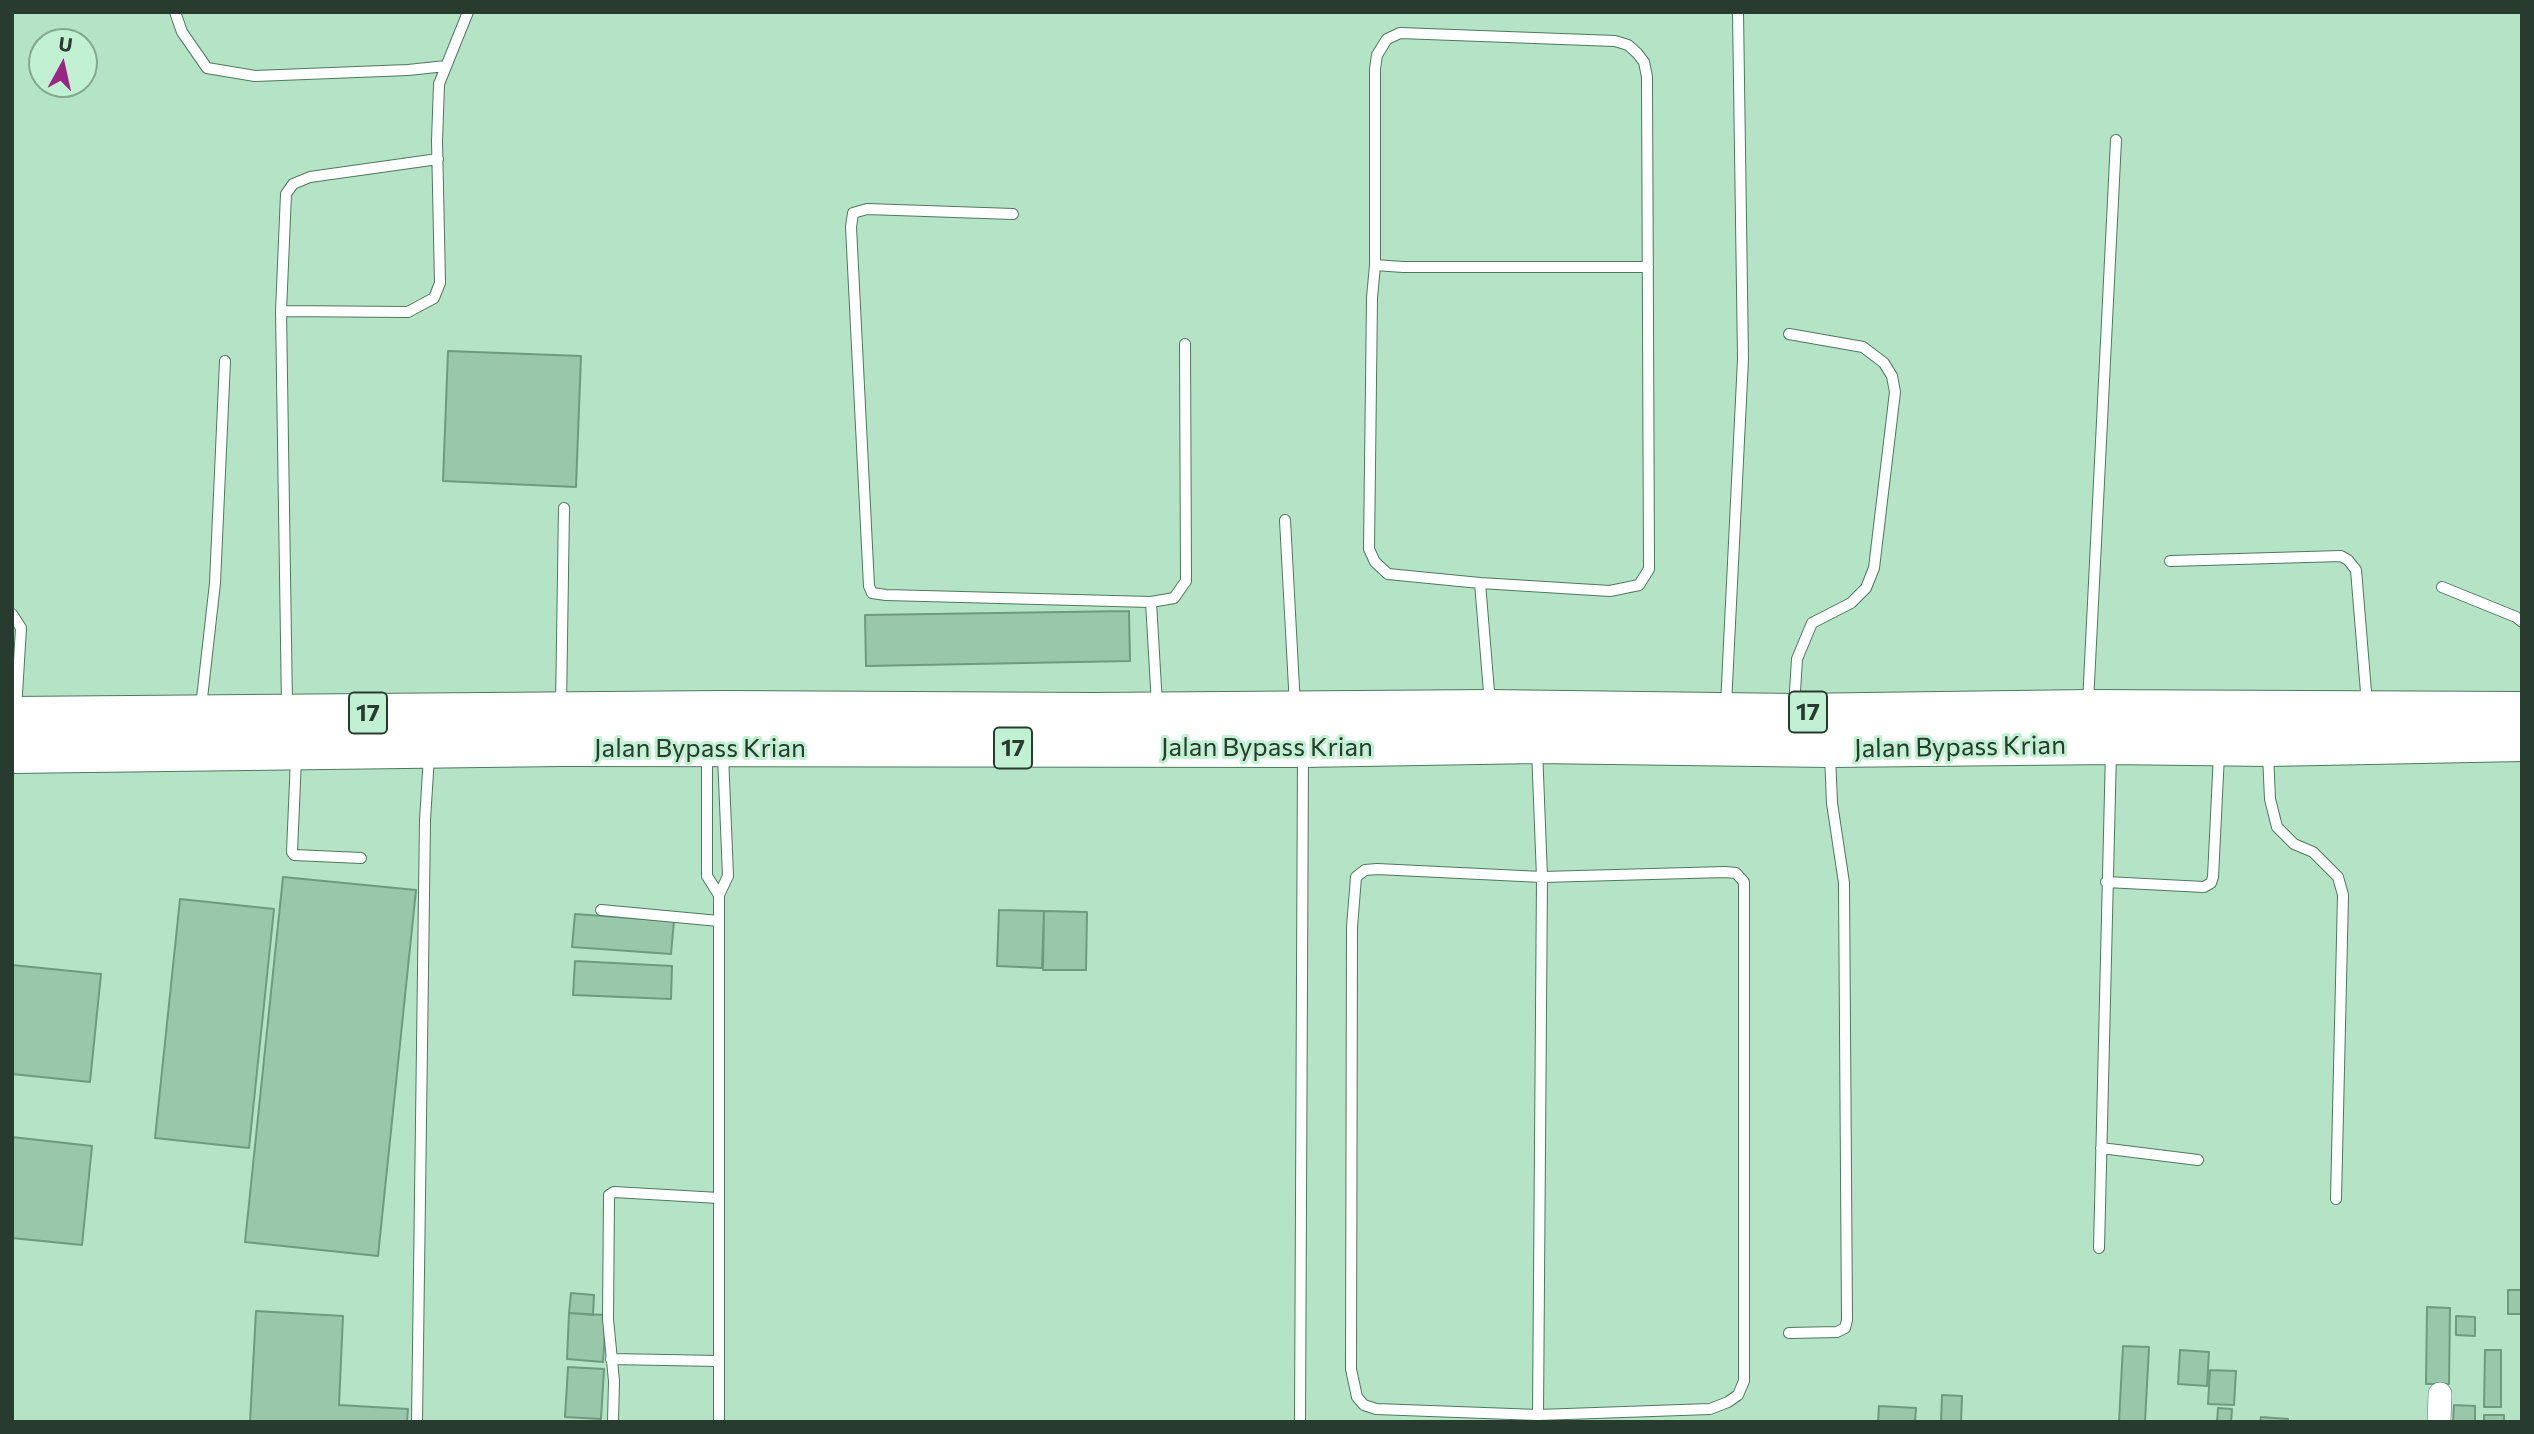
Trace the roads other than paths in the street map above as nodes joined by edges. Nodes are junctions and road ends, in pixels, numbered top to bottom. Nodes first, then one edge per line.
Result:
1 (176, 12) edge
2 (468, 12) edge
3 (1738, 12) edge
4 (446, 66) junction
5 (2116, 140) dead end
6 (438, 159) junction
7 (1013, 214) dead end
8 (1375, 265) junction
9 (1648, 267) junction
10 (281, 311) junction
11 (1789, 334) dead end
12 (1185, 344) dead end
13 (225, 361) dead end
14 (564, 508) dead end
15 (1285, 520) dead end
16 (2170, 561) dead end
17 (1480, 583) junction
18 (2442, 587) dead end
19 (1151, 602) junction
20 (12, 614) edge
21 (2522, 622) edge
22 (1490, 709) junction
23 (2088, 709) junction
24 (2522, 710) edge
25 (1296, 711) junction
26 (2368, 711) junction
27 (561, 712) junction
28 (1158, 712) junction
29 (1725, 712) junction
30 (1794, 713) junction
31 (288, 714) junction
32 (14, 715) edge
33 (200, 715) junction
34 (715, 729) junction
35 (2522, 742) edge
36 (1537, 744) junction
37 (2111, 745) junction
38 (2219, 747) junction
39 (2268, 747) junction
40 (1303, 748) junction
41 (1830, 748) junction
42 (429, 750) junction
43 (296, 751) junction
44 (12, 754) edge
45 (361, 858) dead end
46 (1542, 877) junction
47 (2106, 882) junction
48 (719, 895) junction
49 (601, 909) dead end
50 (719, 920) junction
51 (2101, 1148) junction
52 (2198, 1160) dead end
53 (719, 1198) junction
54 (2336, 1199) dead end
55 (2098, 1248) dead end
56 (1789, 1333) dead end
57 (611, 1359) junction
58 (719, 1361) junction
59 (2440, 1394) dead end
60 (1538, 1415) junction
61 (417, 1422) edge
62 (613, 1422) edge
63 (719, 1422) edge
64 (1300, 1422) edge
65 (2438, 1422) edge

1 - 4 lane
2 - 4 lane
3 - 29 lane
4 - 6 lane
5 - 23 lane
6 - 10 lane
6 - 10 lane
7 - 19 lane
8 - 9 lane
8 - 9 lane
8 - 17 lane
9 - 17 lane
10 - 31 lane
11 - 30 lane
12 - 19 lane
13 - 33 lane
14 - 27 lane
15 - 25 lane
16 - 26 lane
17 - 22 lane
18 - 21 lane
19 - 28 lane
20 - 32 lane
22 - 25 highway, Jalan Bypass Krian / 17
22 - 29 highway, Jalan Bypass Krian / 17
23 - 26 highway, Jalan Bypass Krian / 17
23 - 30 highway, Jalan Bypass Krian / 17
24 - 26 highway, Jalan Bypass Krian / 17
25 - 28 highway, Jalan Bypass Krian / 17
27 - 31 highway, Jalan Bypass Krian / 17
27 - 34 highway, Jalan Bypass Krian / 17
28 - 34 highway, Jalan Bypass Krian / 17
29 - 30 highway, Jalan Bypass Krian / 17
31 - 33 highway, Jalan Bypass Krian / 17
32 - 33 highway, Jalan Bypass Krian / 17
34 - 40 highway, Jalan Bypass Krian / 17
34 - 42 highway, Jalan Bypass Krian / 17
34 - 48 lane
34 - 48 lane
35 - 39 highway, Jalan Bypass Krian / 17
36 - 40 highway, Jalan Bypass Krian / 17
36 - 41 highway, Jalan Bypass Krian / 17
36 - 46 lane
37 - 38 highway, Jalan Bypass Krian / 17
37 - 41 highway, Jalan Bypass Krian / 17
37 - 47 lane
38 - 39 highway, Jalan Bypass Krian / 17
38 - 47 lane
39 - 54 lane
40 - 64 lane
41 - 56 lane
42 - 43 highway, Jalan Bypass Krian / 17
42 - 61 lane
43 - 44 highway, Jalan Bypass Krian / 17
43 - 45 lane
46 - 60 lane
46 - 60 lane
46 - 60 lane
47 - 51 lane
48 - 50 lane
49 - 50 lane
50 - 53 lane
51 - 52 lane
51 - 55 lane
53 - 57 lane
53 - 58 lane
57 - 58 lane
57 - 62 lane
58 - 63 lane
59 - 65 street

